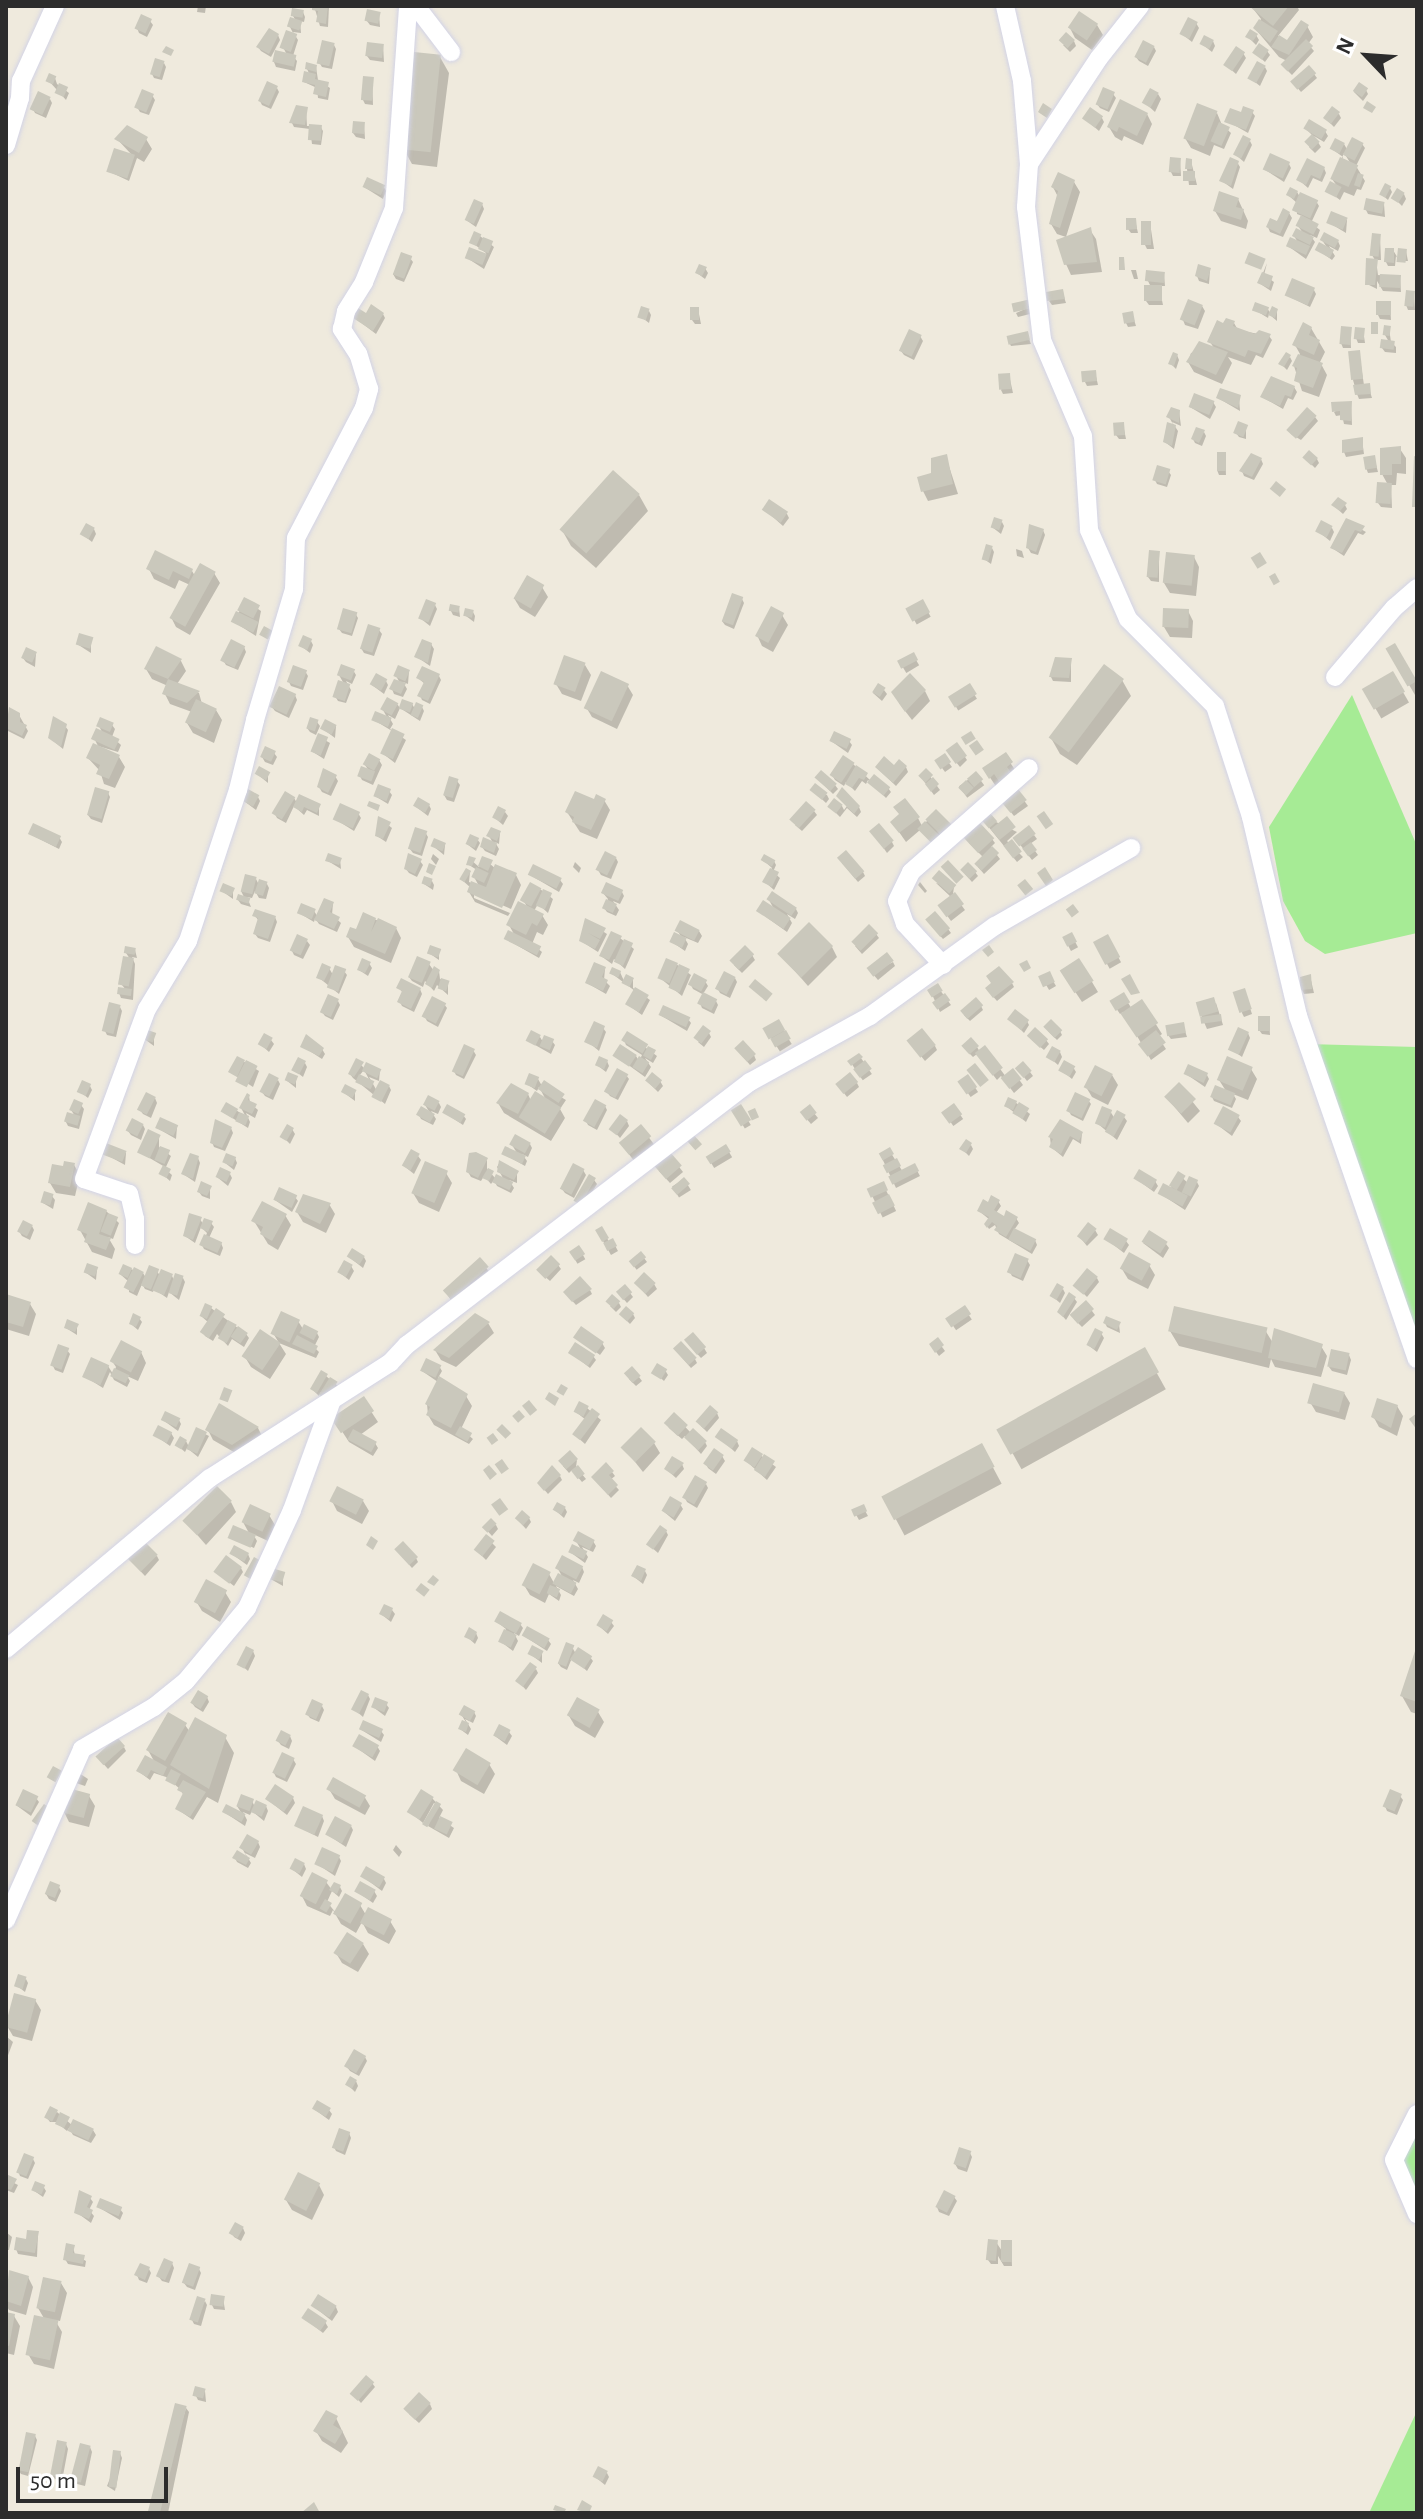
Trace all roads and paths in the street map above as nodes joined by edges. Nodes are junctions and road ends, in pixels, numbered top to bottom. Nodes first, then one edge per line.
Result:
1 (55, 6) edge
2 (408, 6) edge
3 (416, 6) edge
4 (1005, 6) edge
5 (1140, 6) edge
6 (451, 52) dead end
7 (6, 145) edge
8 (1029, 164) junction
9 (1417, 588) edge
10 (1335, 677) dead end
11 (1029, 768) dead end
12 (1131, 848) dead end
13 (943, 965) junction
14 (135, 1245) dead end
15 (1417, 1359) edge
16 (331, 1403) junction
17 (6, 1649) edge
18 (6, 1920) edge
19 (1417, 2114) edge
20 (1417, 2214) edge

1 - 7 street
2 - 14 street
3 - 6 street
4 - 8 street
5 - 8 street
8 - 15 street
9 - 10 street
11 - 13 street
12 - 13 street
13 - 16 street
16 - 17 street
16 - 18 street
19 - 20 street

